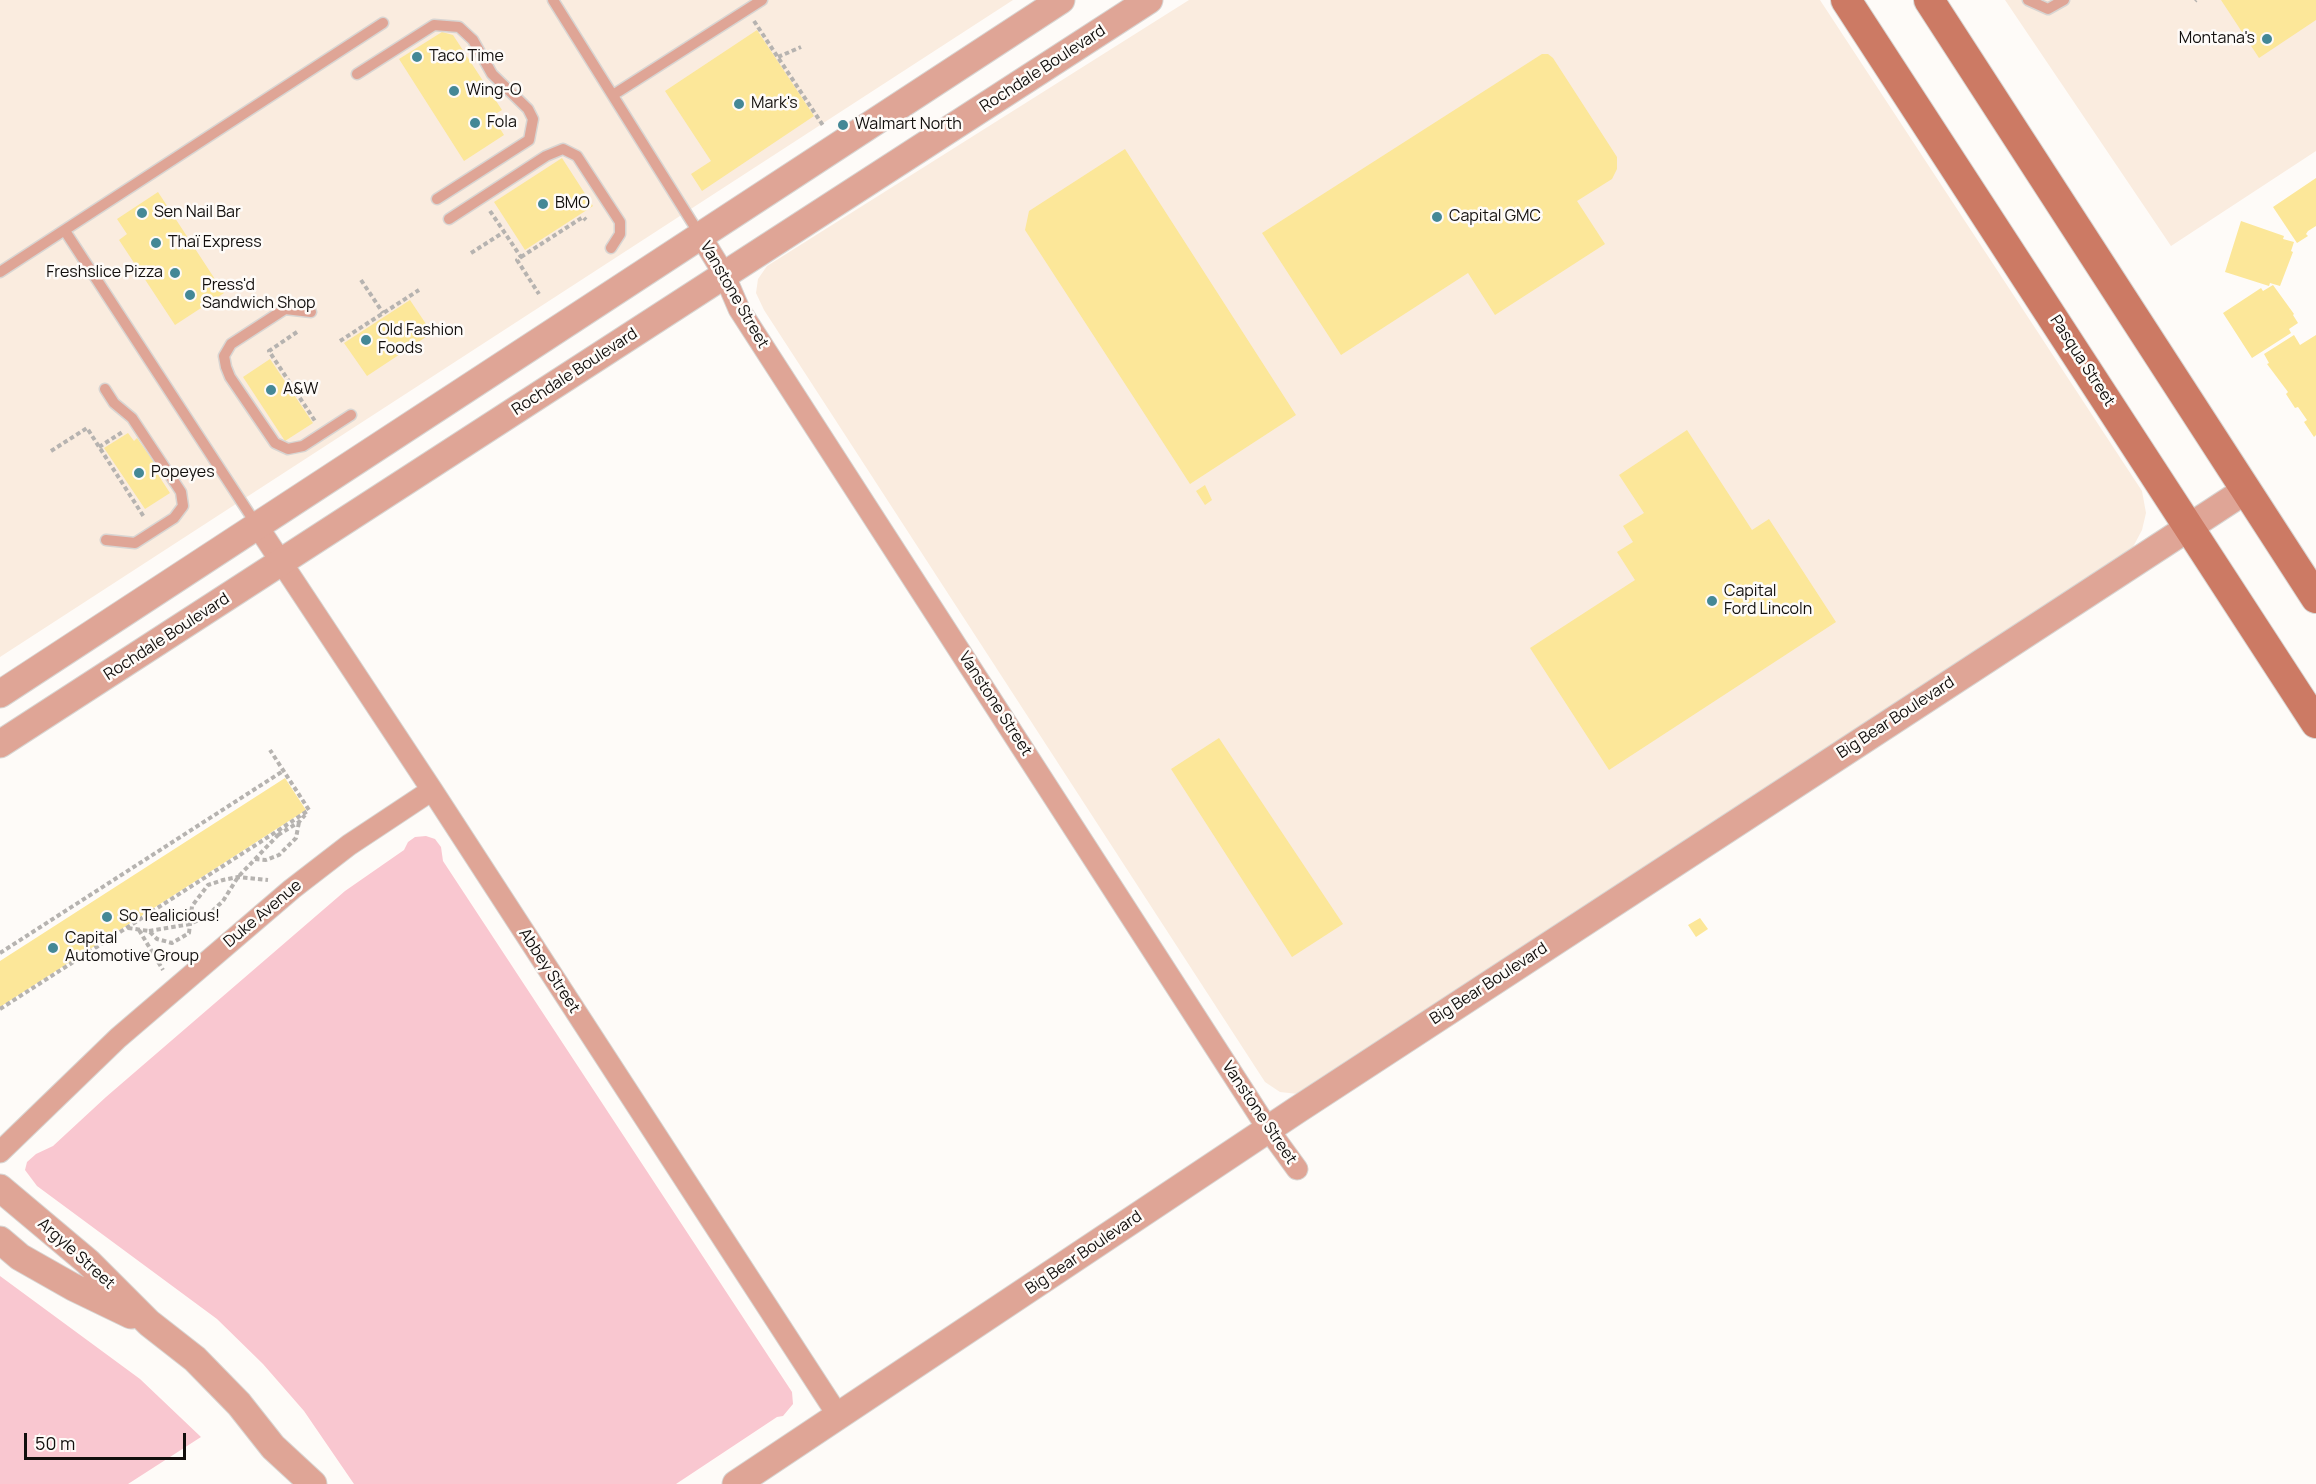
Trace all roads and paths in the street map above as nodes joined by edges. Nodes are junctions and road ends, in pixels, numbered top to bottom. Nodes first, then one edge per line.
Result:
1 (553, 0) edge
2 (762, 0) edge
3 (1061, 0) edge
4 (1149, 0) edge
5 (1846, 0) edge
6 (1929, 0) edge
7 (2028, 0) edge
8 (2064, 0) edge
9 (383, 23) dead end
10 (757, 25) dead end
11 (801, 47) dead end
12 (778, 57) junction
13 (357, 74) dead end
14 (613, 95) junction
15 (826, 130) dead end
16 (437, 199) dead end
17 (486, 205) dead end
18 (449, 219) dead end
19 (586, 220) dead end
20 (65, 231) junction
21 (504, 232) junction
22 (700, 235) junction
23 (611, 248) dead end
24 (471, 253) dead end
25 (521, 257) junction
26 (0, 272) edge
27 (724, 274) junction
28 (361, 280) dead end
29 (419, 290) dead end
30 (539, 294) dead end
31 (311, 312) dead end
32 (383, 313) junction
33 (297, 332) dead end
34 (340, 341) dead end
35 (105, 389) dead end
36 (351, 415) dead end
37 (315, 424) dead end
38 (130, 427) dead end
39 (99, 447) junction
40 (51, 451) dead end
41 (2246, 490) junction
42 (136, 522) dead end
43 (258, 527) junction
44 (2190, 527) junction
45 (106, 540) dead end
46 (281, 563) junction
47 (2316, 598) edge
48 (0, 694) edge
49 (2316, 723) edge
50 (0, 744) edge
51 (270, 750) dead end
52 (283, 771) junction
53 (432, 790) junction
54 (309, 810) junction
55 (299, 822) junction
56 (279, 830) junction
57 (278, 835) junction
58 (254, 859) junction
59 (238, 877) junction
60 (203, 878) junction
61 (268, 880) dead end
62 (208, 885) junction
63 (190, 924) junction
64 (127, 927) junction
65 (138, 929) junction
66 (149, 930) junction
67 (0, 953) edge
68 (163, 969) dead end
69 (0, 1009) edge
70 (1268, 1129) junction
71 (0, 1152) edge
72 (1297, 1169) dead end
73 (0, 1188) edge
74 (0, 1240) edge
75 (149, 1323) junction
76 (839, 1417) junction
77 (273, 1447) junction
78 (290, 1484) edge
79 (313, 1484) edge
80 (736, 1484) edge

1 - 14 lane
2 - 14 lane
3 - 22 street
4 - 27 street, Rochdale Boulevard
5 - 44 main road, Pasqua Street
6 - 41 main road
7 - 8 lane
9 - 20 lane
10 - 12 path
11 - 12 path
12 - 15 path
13 - 16 lane
14 - 22 lane
17 - 21 path
18 - 23 lane
19 - 25 path
20 - 26 lane
20 - 43 lane
21 - 24 path
21 - 25 path
22 - 27 street, Vanstone Street
22 - 43 street
25 - 30 path
27 - 46 street, Rochdale Boulevard
27 - 70 street, Vanstone Street
28 - 32 path
29 - 32 path
31 - 36 lane
32 - 34 path
33 - 37 path
35 - 45 lane
38 - 39 path
39 - 40 path
39 - 42 path
41 - 44 street, Big Bear Boulevard
41 - 47 main road
43 - 46 street, Abbey Street
43 - 48 street
44 - 49 main road, Pasqua Street
44 - 70 street, Big Bear Boulevard
46 - 50 street, Rochdale Boulevard
46 - 53 street, Abbey Street
51 - 52 path
52 - 54 path
52 - 67 path
53 - 71 street, Duke Avenue
53 - 76 street, Abbey Street
54 - 55 path
54 - 56 path
55 - 57 path
55 - 58 path
56 - 57 path
56 - 60 path
57 - 58 path
58 - 59 path
59 - 61 path
59 - 62 path
59 - 63 path
60 - 62 path
60 - 64 path
62 - 63 path
63 - 66 path
63 - 66 path
64 - 65 path
64 - 69 path
65 - 66 path
65 - 68 path
70 - 72 street, Vanstone Street
70 - 76 street, Big Bear Boulevard
73 - 75 street, Argyle Street
74 - 75 street, Argyle Street
75 - 77 street, Argyle Street
76 - 80 street, Big Bear Boulevard
77 - 78 street, Argyle Street
77 - 79 street, Argyle Street

